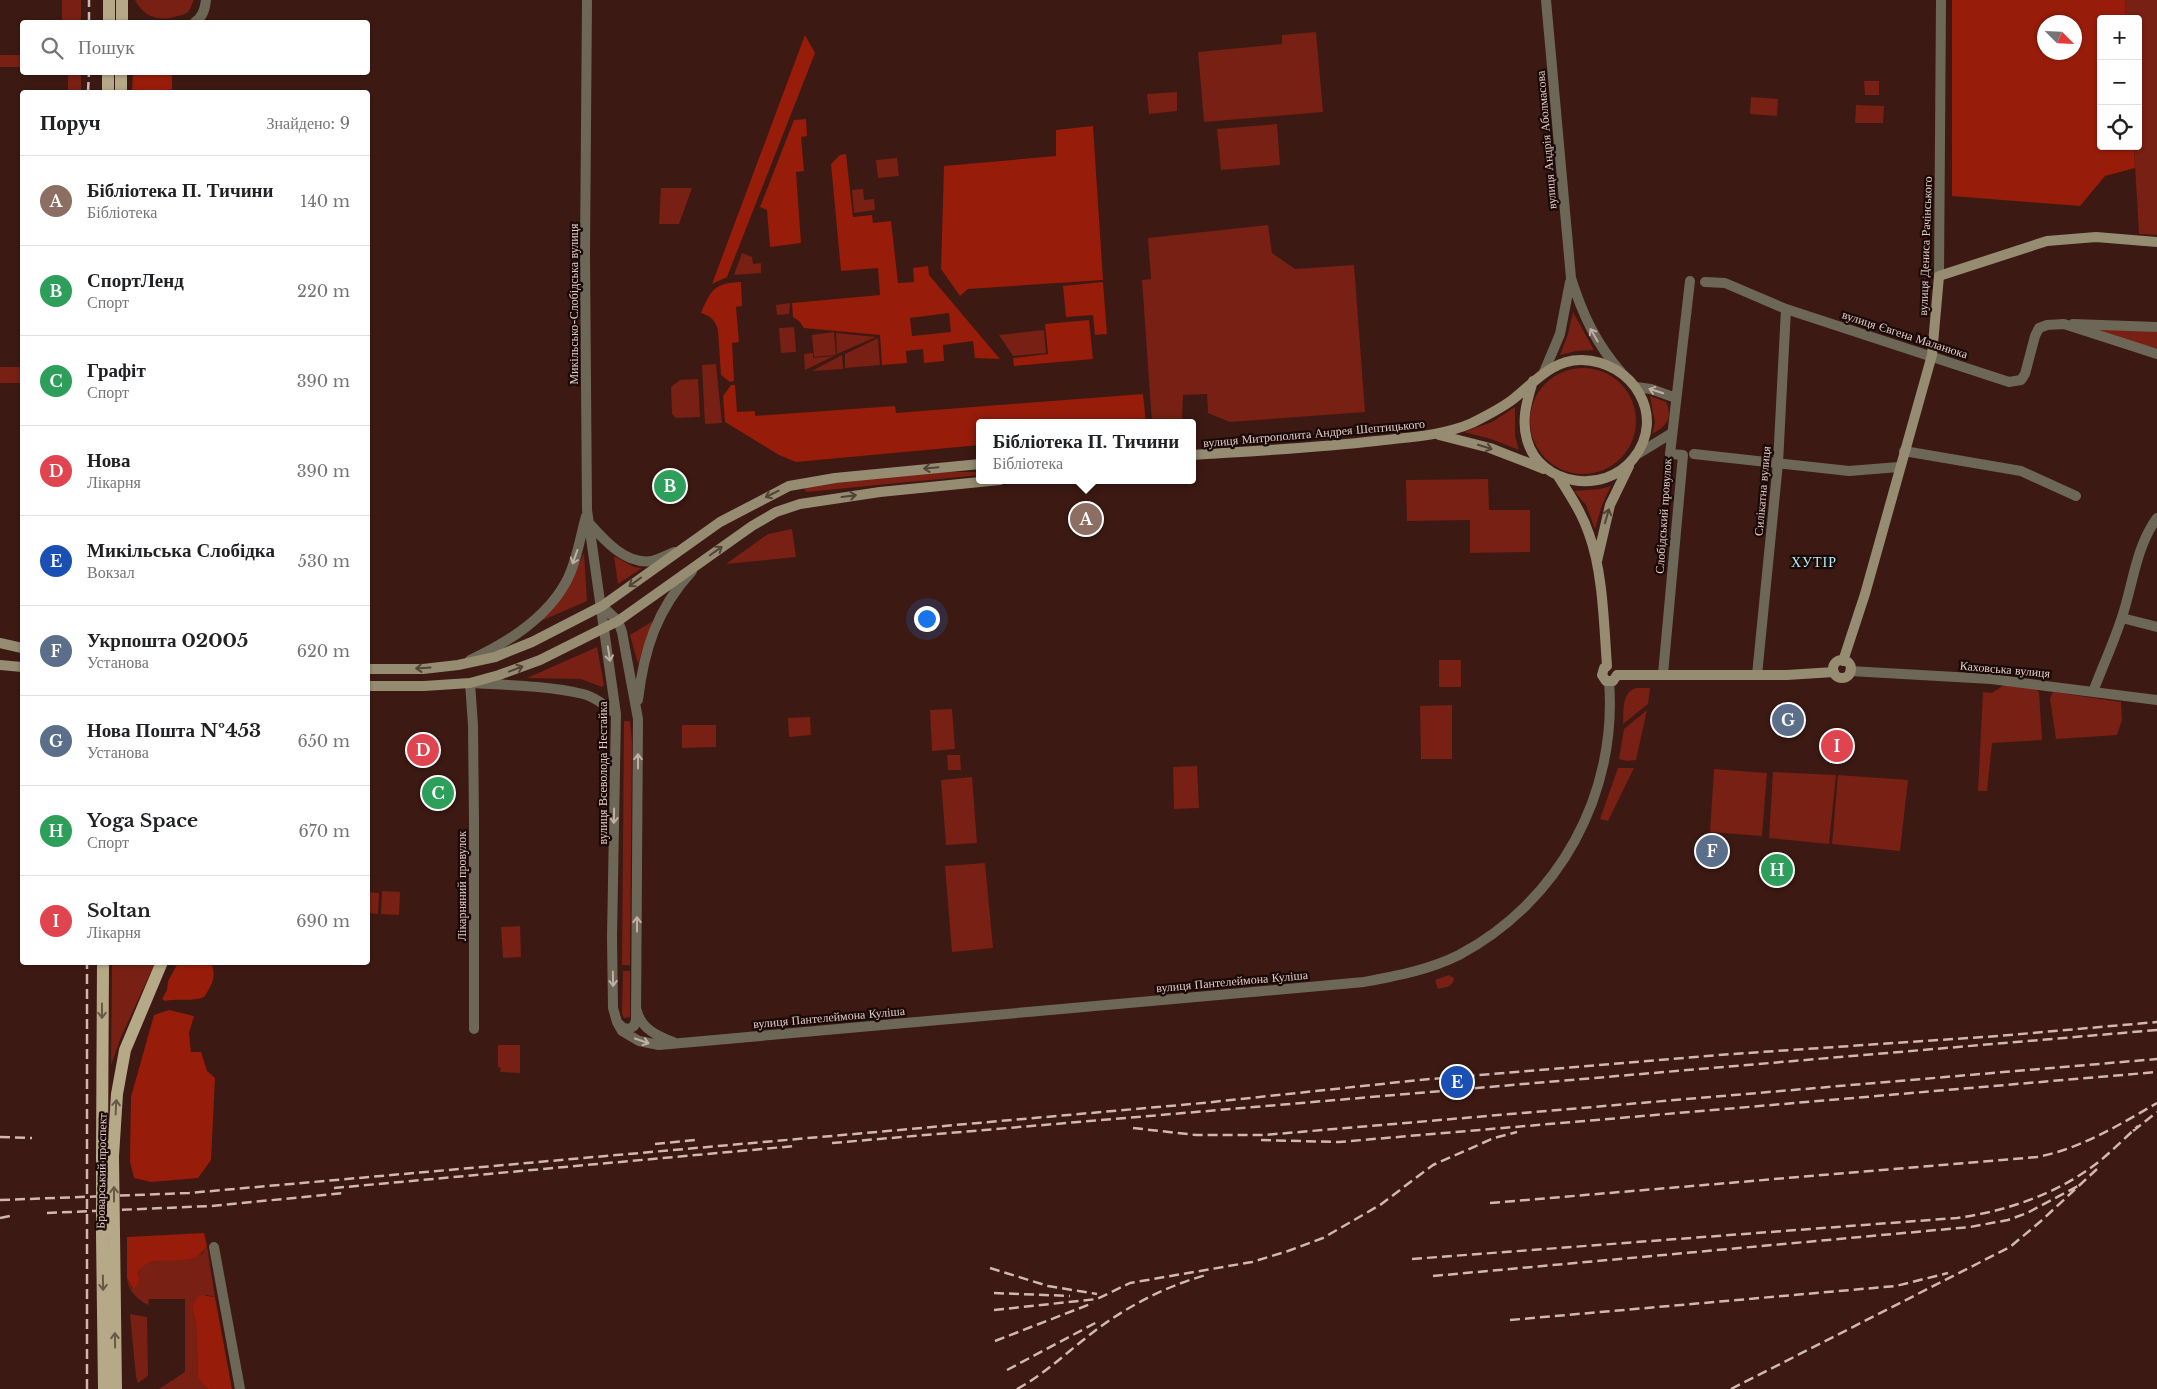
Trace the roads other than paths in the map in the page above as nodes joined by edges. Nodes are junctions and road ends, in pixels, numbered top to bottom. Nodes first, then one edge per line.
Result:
1 (109, 0) edge
2 (122, 0) edge
3 (206, 0) edge
4 (587, 0) edge
5 (1546, 0) edge
6 (1941, 0) edge
7 (109, 20) edge
8 (123, 20) edge
9 (198, 20) edge
10 (108, 75) edge
11 (122, 75) edge
12 (108, 90) edge
13 (121, 90) edge
14 (2157, 242) edge
15 (1939, 276) junction
16 (1571, 278) junction
17 (1690, 281) dead end
18 (1705, 282) dead end
19 (1786, 308) junction
20 (2064, 324) junction
21 (2157, 327) edge
22 (2157, 354) edge
23 (1932, 355) junction
24 (1544, 372) junction
25 (1623, 374) junction
26 (1533, 381) junction
27 (1636, 387) junction
28 (1676, 398) junction
29 (1438, 434) junction
30 (1672, 434) junction
31 (1904, 451) junction
32 (1694, 454) dead end
33 (1196, 456) edge
34 (1633, 458) junction
35 (1778, 463) junction
36 (976, 464) edge
37 (1899, 467) junction
38 (1546, 470) junction
39 (1558, 476) junction
40 (976, 483) edge
41 (2076, 496) dead end
42 (587, 510) junction
43 (2157, 518) edge
44 (589, 523) junction
45 (677, 551) junction
46 (701, 562) junction
47 (1597, 564) junction
48 (602, 606) junction
49 (2122, 618) junction
50 (618, 621) junction
51 (2157, 627) edge
52 (605, 628) junction
53 (0, 643) edge
54 (20, 648) edge
55 (1843, 660) junction
56 (0, 665) edge
57 (458, 665) junction
58 (20, 667) edge
59 (370, 668) edge
60 (1850, 671) junction
61 (1834, 672) junction
62 (1662, 674) junction
63 (1757, 675) junction
64 (1613, 678) junction
65 (470, 683) junction
66 (370, 686) edge
67 (2093, 692) junction
68 (2157, 700) edge
69 (637, 706) junction
70 (616, 714) junction
71 (103, 965) edge
72 (161, 965) edge
73 (636, 1007) junction
74 (616, 1022) junction
75 (474, 1029) dead end
76 (674, 1043) junction
77 (108, 1156) junction
78 (108, 1234) junction
79 (214, 1246) dead end
80 (104, 1389) edge
81 (116, 1389) edge
82 (240, 1389) edge

1 - 7 main road
2 - 8 main road
3 - 9 street
4 - 42 street, Микільсько-Слобідська вулиця
5 - 16 street, вулиця Андрія Аболмасова
6 - 15 street, вулиця Дениса Рачінського
10 - 12 main road
11 - 13 main road
14 - 15 main road
15 - 23 main road, вулиця Дениса Рачінського
16 - 24 street, вулиця Андрія Аболмасова
25 -> 16 street, вулиця Андрія Аболмасова
17 - 28 street, Слобідський провулок
18 - 19 street, вулиця Євгена Маланюка
19 - 23 street, вулиця Євгена Маланюка
19 - 35 street, Силікатна вулиця
20 - 21 street, вулиця Євгена Маланюка
20 - 22 street, вулиця Євгена Маланюка
20 - 23 street, вулиця Євгена Маланюка
23 - 31 main road, вулиця Дениса Рачінського
24 - 25 main road
24 - 26 main road
25 - 27 main road
26 - 29 main road, вулиця Митрополита Андрея Шептицького
26 - 38 main road
28 -> 27 street
27 - 34 main road
28 - 30 street, Слобідський провулок
29 - 33 main road, вулиця Митрополита Андрея Шептицького
29 -> 38 main road, вулиця Митрополита Андрея Шептицького
30 - 34 street
30 - 62 street, Слобідський провулок
31 - 37 main road, вулиця Дениса Рачінського
31 - 41 street
32 - 35 street
34 - 39 main road
47 -> 34 main road
35 - 37 street
35 - 63 street, Силікатна вулиця
36 -> 45 main road
37 - 55 main road, вулиця Дениса Рачінського
38 - 39 main road
39 - 47 main road
46 -> 40 main road
42 - 44 street, Микільсько-Слобідська вулиця
42 -> 57 street
43 - 49 street
44 - 45 street
44 - 48 street, Микільсько-Слобідська вулиця
45 -> 48 main road
46 - 50 main road
46 - 69 street
47 - 64 main road
48 - 50 street
48 - 52 street, вулиця Всеволода Нестайка
48 - 57 main road
49 - 51 street
49 - 67 street
50 - 52 main road
50 - 69 street
65 -> 52 main road
52 -> 70 street, вулиця Всеволода Нестайка
53 - 54 main road
55 - 60 main road
55 - 61 main road
56 - 58 main road
57 -> 59 main road
60 - 61 main road
60 - 67 street, Каховська вулиця
61 - 63 main road
62 - 63 main road
62 - 64 main road
64 - 76 street, вулиця Пантелеймона Куліша
65 - 66 main road
65 - 70 street
65 - 75 street, Лікарняний провулок
67 - 68 street, Каховська вулиця
73 -> 69 street
70 -> 74 street, вулиця Всеволода Нестайка
71 -> 77 main road, Броварський проспект
77 -> 72 main road, Броварський проспект
73 - 74 street
73 - 76 street
74 -> 76 street, вулиця Пантелеймона Куліша
77 - 78 main road, Броварський проспект, bridge
78 -> 80 main road, Броварський проспект
81 -> 78 main road, Броварський проспект
79 - 82 street

